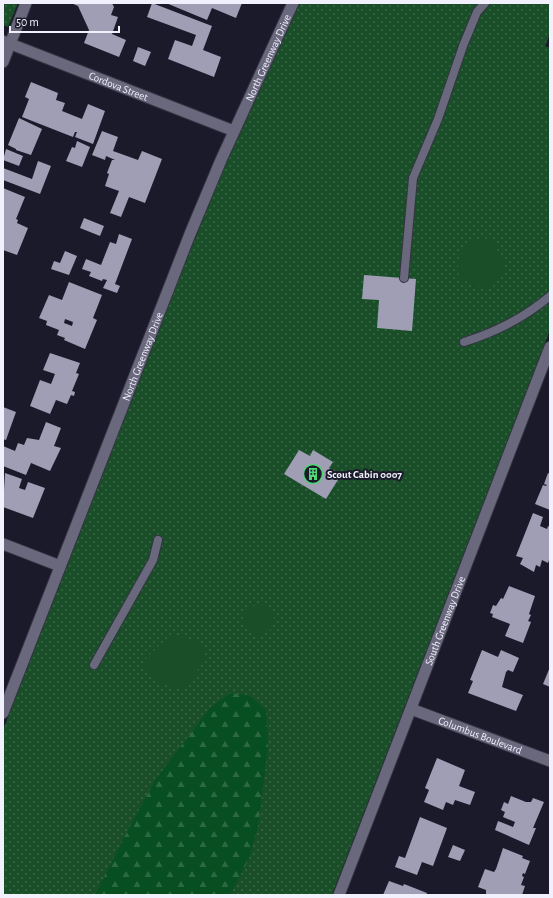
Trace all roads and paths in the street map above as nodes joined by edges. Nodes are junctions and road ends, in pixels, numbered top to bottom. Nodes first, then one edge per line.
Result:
1 (26, 3) edge
2 (292, 3) edge
3 (485, 3) edge
4 (6, 42) edge
5 (3, 62) edge
6 (234, 131) junction
7 (404, 278) dead end
8 (550, 296) edge
9 (464, 342) dead end
10 (550, 347) edge
11 (158, 540) dead end
12 (3, 544) edge
13 (60, 566) junction
14 (94, 665) dead end
15 (411, 709) junction
16 (3, 713) edge
17 (550, 761) edge
18 (339, 895) edge

1 - 4 street
2 - 6 street, North Greenway Drive
3 - 7 lane
4 - 5 street
4 - 6 street, Cordova Street
6 - 13 street, North Greenway Drive
8 - 9 lane
10 - 15 street, South Greenway Drive
11 - 14 lane
12 - 13 street
13 - 16 street, North Greenway Drive
15 - 17 street, Columbus Boulevard
15 - 18 street, South Greenway Drive

